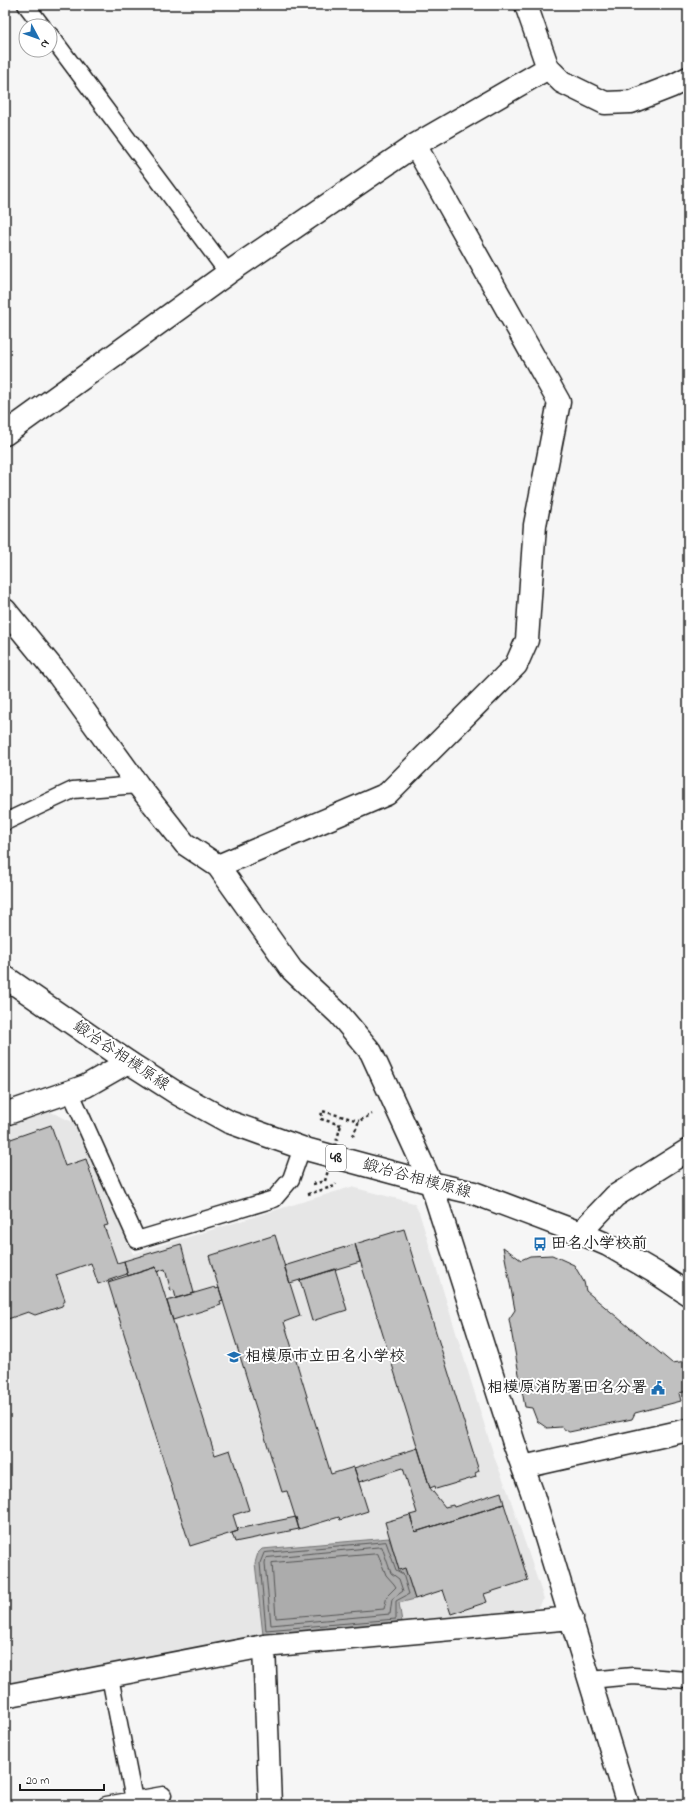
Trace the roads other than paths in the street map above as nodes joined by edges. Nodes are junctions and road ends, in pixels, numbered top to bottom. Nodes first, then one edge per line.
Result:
1 (26, 5) edge
2 (530, 6) edge
3 (36, 18) edge
4 (58, 47) edge
5 (548, 68) junction
6 (688, 78) edge
7 (415, 145) junction
8 (228, 273) junction
9 (5, 434) edge
10 (5, 610) edge
11 (138, 785) junction
12 (5, 822) edge
13 (218, 866) junction
14 (5, 977) edge
15 (128, 1062) junction
16 (70, 1091) junction
17 (5, 1114) edge
18 (302, 1148) junction
19 (688, 1150) edge
20 (431, 1183) junction
21 (580, 1233) junction
22 (688, 1294) edge
23 (688, 1430) edge
24 (523, 1467) junction
25 (572, 1618) junction
26 (264, 1646) junction
27 (110, 1677) junction
28 (590, 1680) junction
29 (688, 1680) edge
30 (5, 1696) edge
31 (163, 1795) dead end
32 (134, 1800) junction
33 (106, 1805) edge
34 (270, 1805) edge
35 (628, 1805) edge

1 - 3 lane
2 - 5 street
4 - 8 lane
5 - 6 street
5 - 7 street
7 - 8 street
7 - 13 street
8 - 9 street
10 - 11 street
11 - 12 lane
11 - 13 street
13 - 20 street
14 - 15 street, 鍛冶谷相模原線 / 48
15 - 16 street
15 - 18 street, 鍛冶谷相模原線 / 48
16 - 17 street
16 - 18 lane
18 - 20 street, 鍛冶谷相模原線 / 48
19 - 21 street
20 - 21 street, 鍛冶谷相模原線 / 48
20 - 24 street
21 - 22 street, 鍛冶谷相模原線 / 48
23 - 24 street
24 - 25 street
25 - 26 street
25 - 28 street
26 - 27 street
26 - 34 street
27 - 30 street
27 - 32 lane
28 - 29 lane
28 - 35 street
31 - 32 lane
32 - 33 lane

